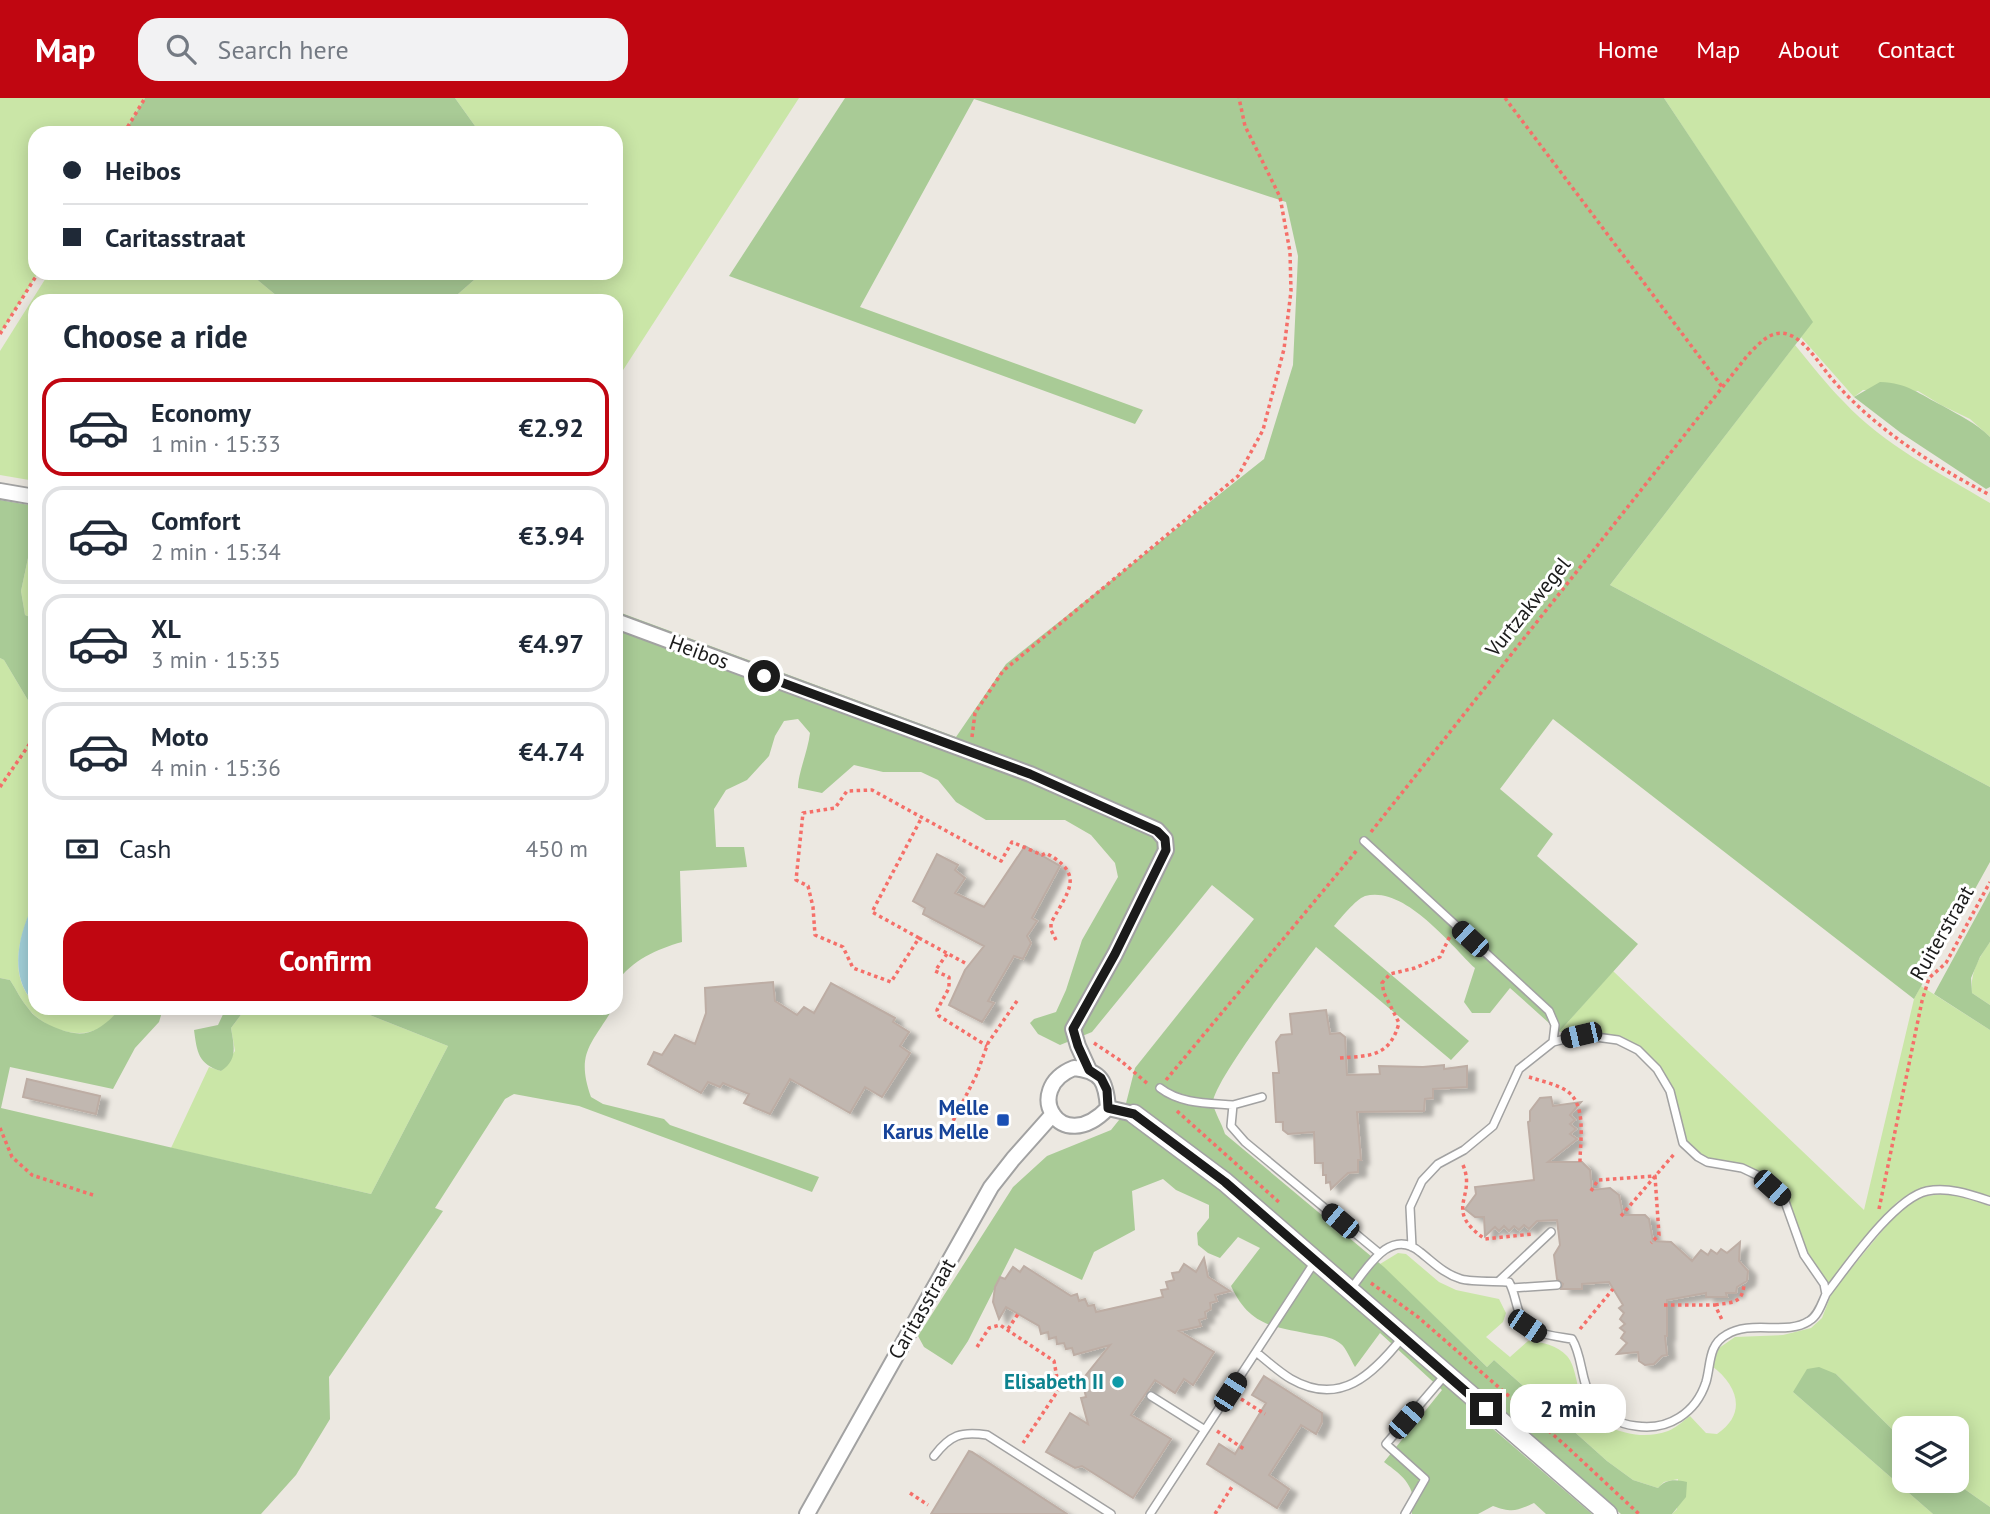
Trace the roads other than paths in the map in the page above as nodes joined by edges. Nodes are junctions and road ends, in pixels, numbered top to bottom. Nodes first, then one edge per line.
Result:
1 (0, 491) edge
2 (28, 496) edge
3 (623, 624) edge
4 (1364, 841) road end
5 (1553, 1042) junction
6 (1089, 1070) junction
7 (1160, 1088) road end
8 (1262, 1097) dead end
9 (1233, 1105) junction
10 (1108, 1108) junction
11 (1053, 1114) junction
12 (1134, 1114) joint
13 (1990, 1201) edge
14 (1551, 1232) road end
15 (1412, 1247) junction
16 (1379, 1253) junction
17 (1315, 1262) junction
18 (1499, 1281) junction
19 (1557, 1285) dead end
20 (1512, 1288) junction
21 (1349, 1291) junction
22 (1826, 1294) junction
23 (1403, 1337) junction
24 (1256, 1352) junction
25 (1446, 1374) junction
26 (1151, 1396) dead end
27 (1207, 1428) junction
28 (934, 1456) dead end
29 (807, 1514) edge
30 (1111, 1514) edge
31 (1150, 1514) edge
32 (1405, 1514) edge
33 (1608, 1514) edge

1 - 2 street
3 - 6 street, Heibos
4 - 5 lane
5 - 15 lane
5 - 22 lane
6 - 10 street
6 - 11 street
7 - 9 lane
8 - 9 lane
9 - 16 lane
10 - 11 street
10 - 12 street
11 - 29 street, Caritasstraat
12 - 17 street
13 - 22 lane
14 - 18 lane
15 - 16 lane
15 - 18 lane
16 - 21 lane
17 - 21 street
17 - 24 lane
18 - 20 lane
19 - 20 lane
20 - 22 lane
21 - 23 street
23 - 24 lane
23 - 25 street
24 - 27 lane
25 - 32 lane
25 - 33 street
26 - 27 lane
27 - 31 lane
28 - 30 lane

